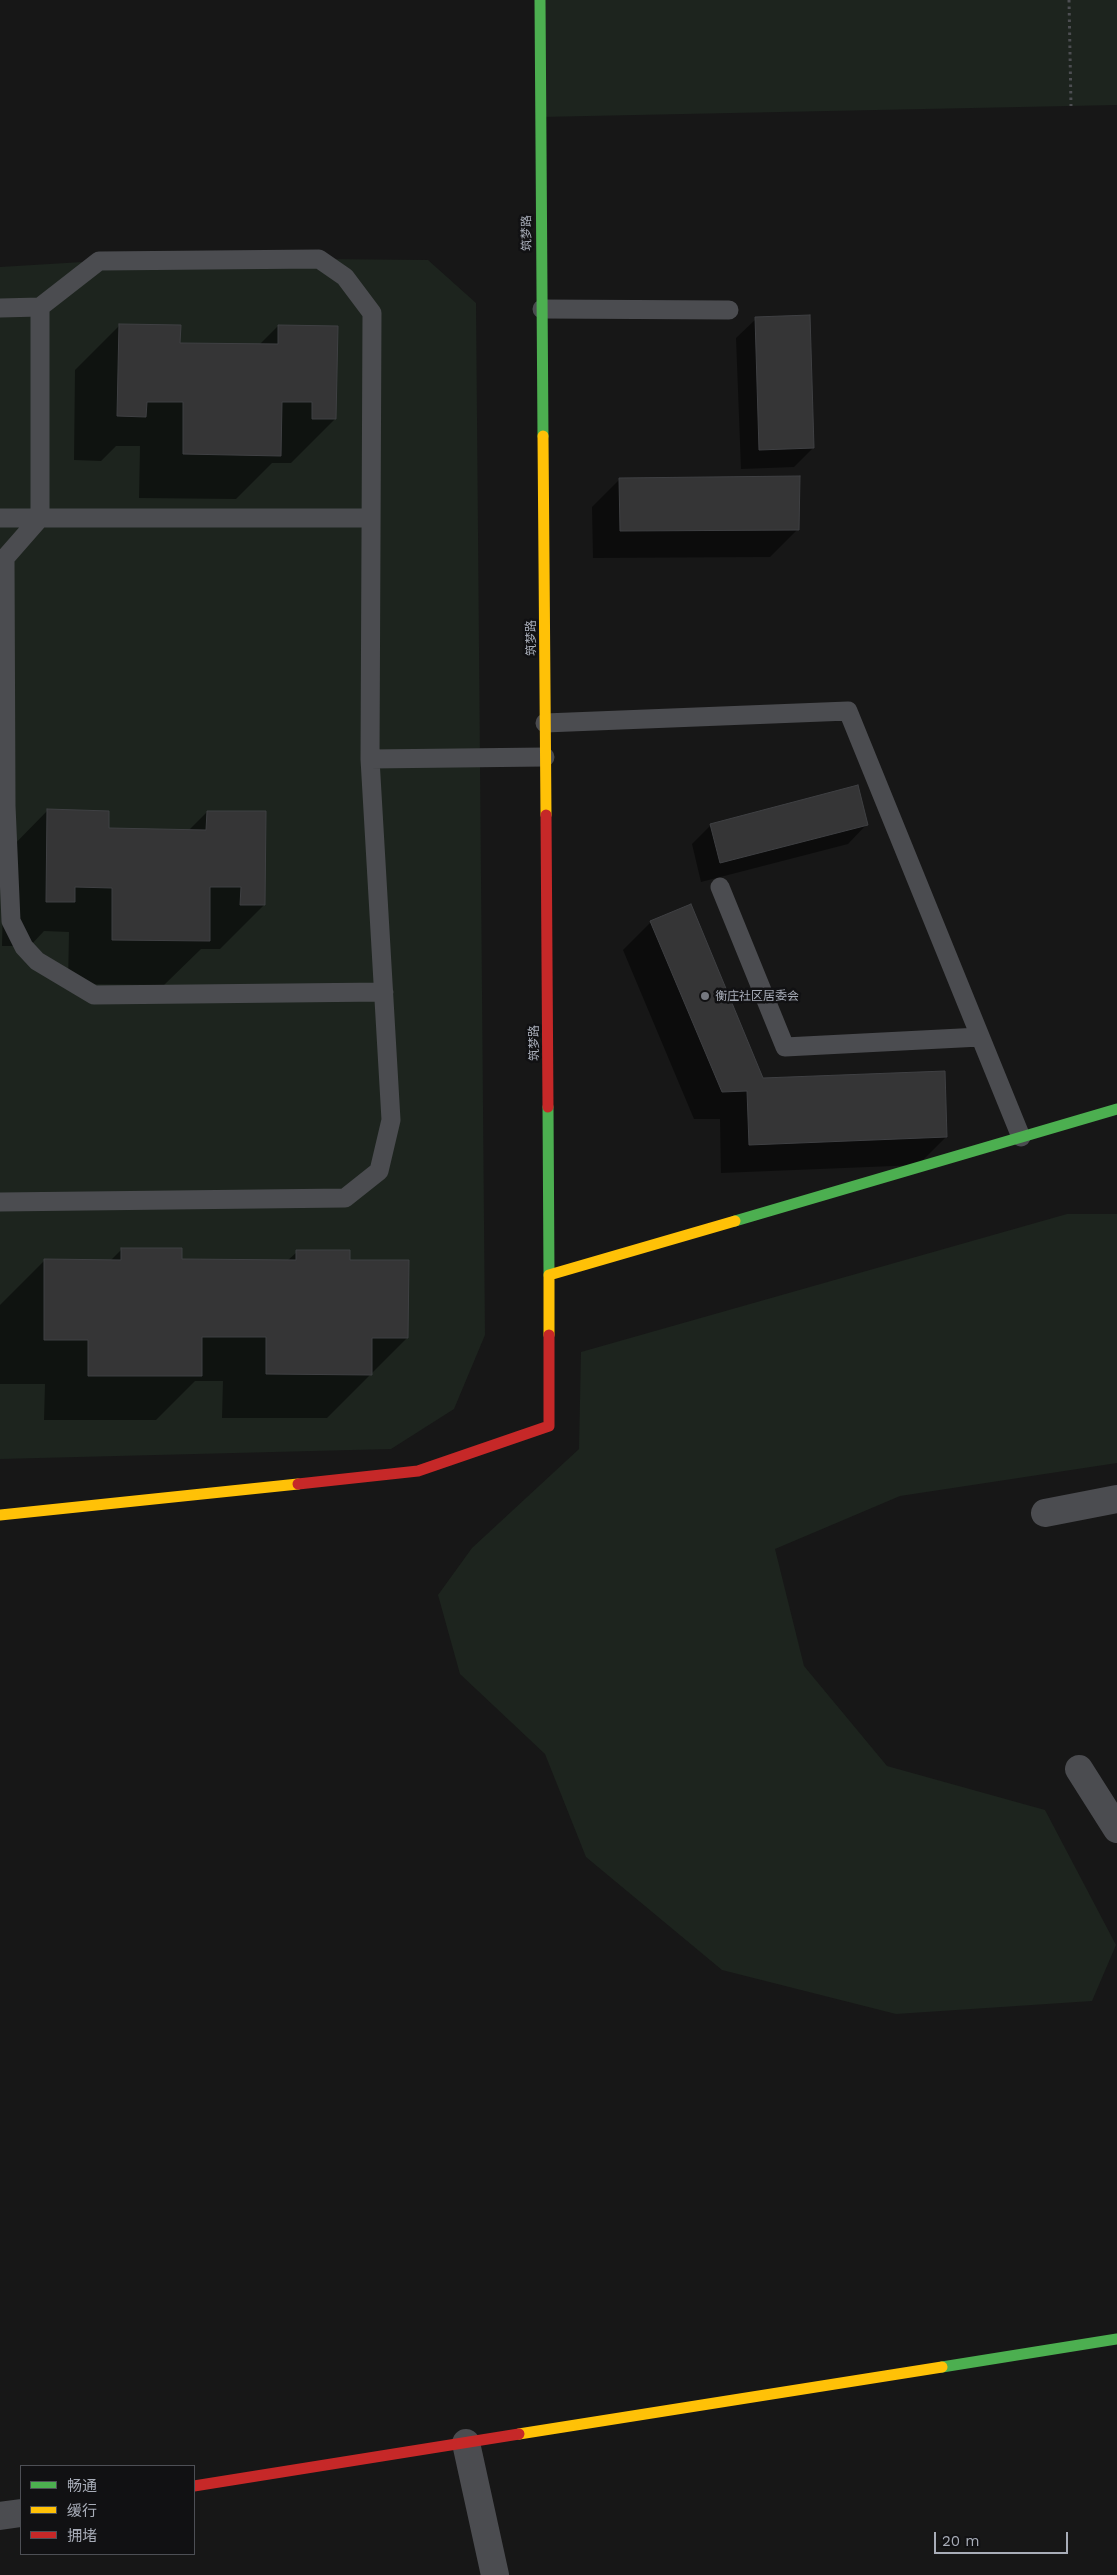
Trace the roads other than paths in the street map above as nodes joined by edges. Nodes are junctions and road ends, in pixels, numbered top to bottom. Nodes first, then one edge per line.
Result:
1 (540, 0) edge
2 (40, 307) junction
3 (0, 308) edge
4 (542, 308) junction
5 (729, 310) dead end
6 (0, 518) edge
7 (40, 518) junction
8 (371, 518) junction
9 (545, 722) junction
10 (545, 757) junction
11 (370, 759) junction
12 (720, 887) dead end
13 (384, 992) junction
14 (980, 1037) junction
15 (1117, 1109) edge
16 (1021, 1137) junction
17 (0, 1202) edge
18 (549, 1275) junction
19 (1117, 1499) edge
20 (1045, 1513) dead end
21 (0, 1516) edge
22 (1079, 1769) dead end
23 (1117, 1829) edge
24 (1117, 2339) edge
25 (466, 2443) junction
26 (195, 2486) edge
27 (20, 2513) edge
28 (0, 2516) edge
29 (495, 2575) edge

1 - 4 street, 筑梦路
2 - 3 lane
2 - 7 lane
2 - 8 lane
4 - 5 lane
4 - 9 street, 筑梦路
6 - 7 lane
7 - 8 lane
7 - 13 lane
8 - 11 lane
9 - 10 street, 筑梦路
9 - 14 lane
10 - 11 lane
10 - 18 street, 筑梦路
11 - 13 lane
12 - 14 lane
13 - 17 lane
14 - 16 lane
15 - 16 street
16 - 18 street
18 - 21 street, 筑梦路
19 - 20 street
22 - 23 street
24 - 25 street
25 - 26 street
25 - 29 street
27 - 28 street

